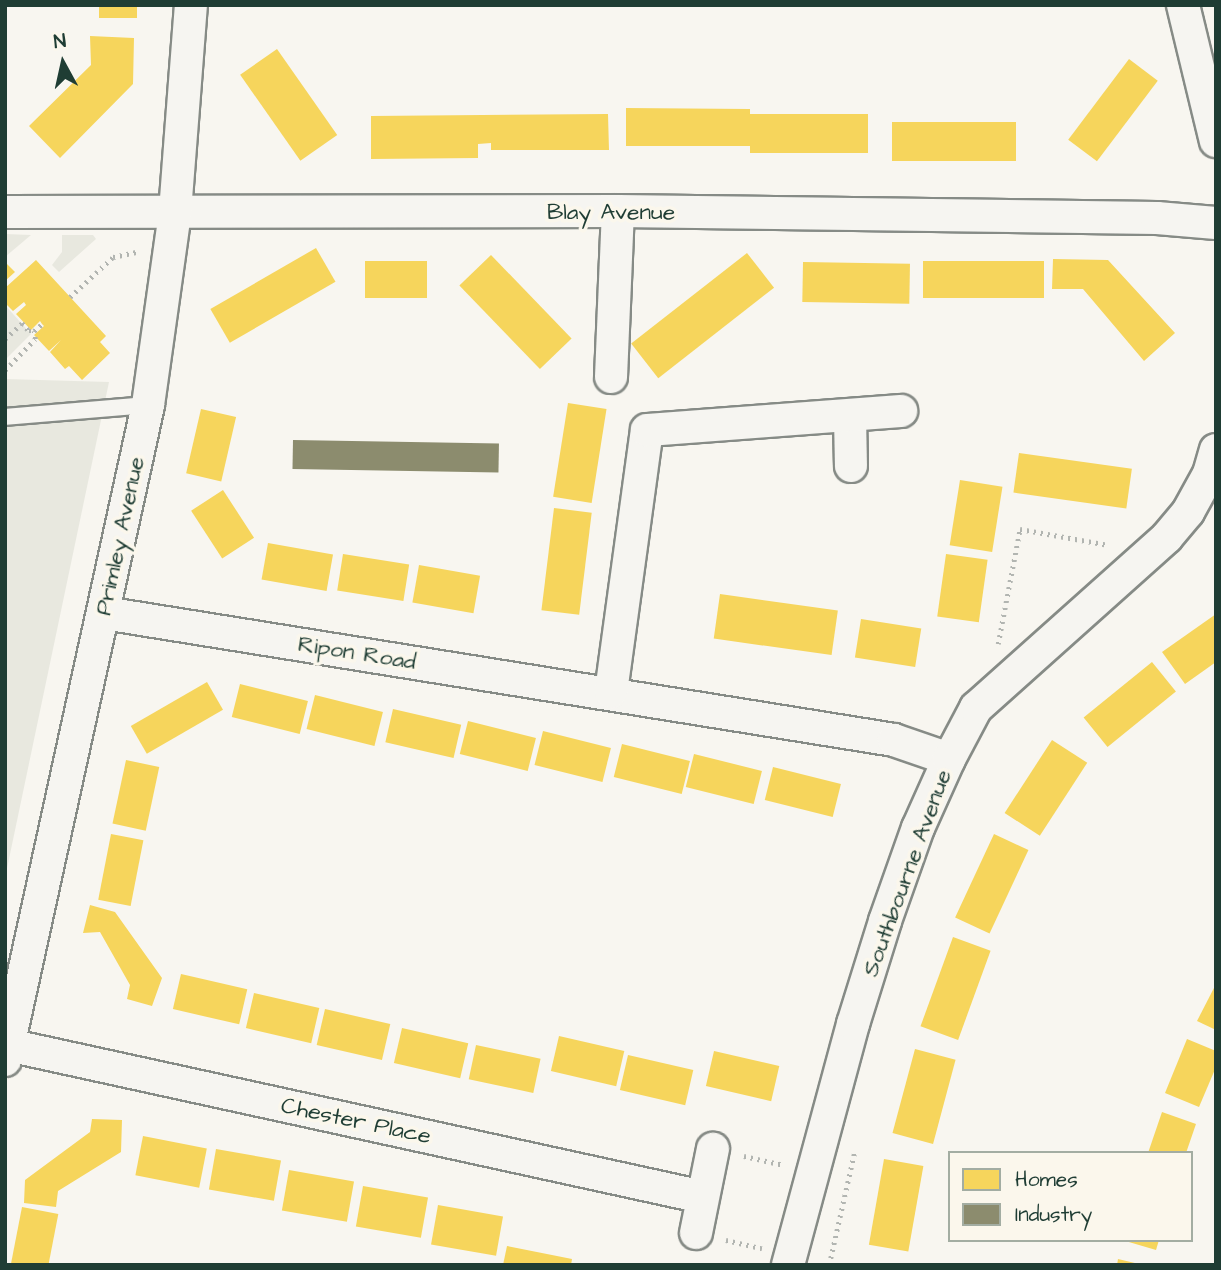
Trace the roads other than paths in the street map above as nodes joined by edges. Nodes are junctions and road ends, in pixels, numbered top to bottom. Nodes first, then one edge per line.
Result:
1 (191, 5) edge
2 (1183, 5) edge
3 (1216, 141) edge
4 (618, 211) junction
5 (5, 212) edge
6 (175, 212) junction
7 (1216, 223) edge
8 (611, 377) dead end
9 (148, 405) junction
10 (901, 411) dead end
11 (850, 416) junction
12 (5, 417) edge
13 (1216, 450) edge
14 (852, 466) dead end
15 (104, 613) junction
16 (611, 692) junction
17 (949, 759) junction
18 (7, 1053) edge
19 (713, 1149) road end
20 (703, 1197) junction
21 (696, 1233) road end
22 (789, 1259) edge

1 - 6 street, Primley Avenue
2 - 3 street
4 - 6 street, Blay Avenue
4 - 7 street, Blay Avenue
4 - 8 street
5 - 6 street, Blay Avenue
6 - 9 street, Primley Avenue
9 - 12 lane
9 - 15 street, Primley Avenue
10 - 11 street
11 - 14 street
11 - 16 street
13 - 17 street, Southbourne Avenue
15 - 16 street, Ripon Road
15 - 18 street, Primley Avenue
16 - 17 street, Ripon Road
17 - 22 street, Southbourne Avenue
18 - 20 street, Chester Place
19 - 20 street
20 - 21 street

